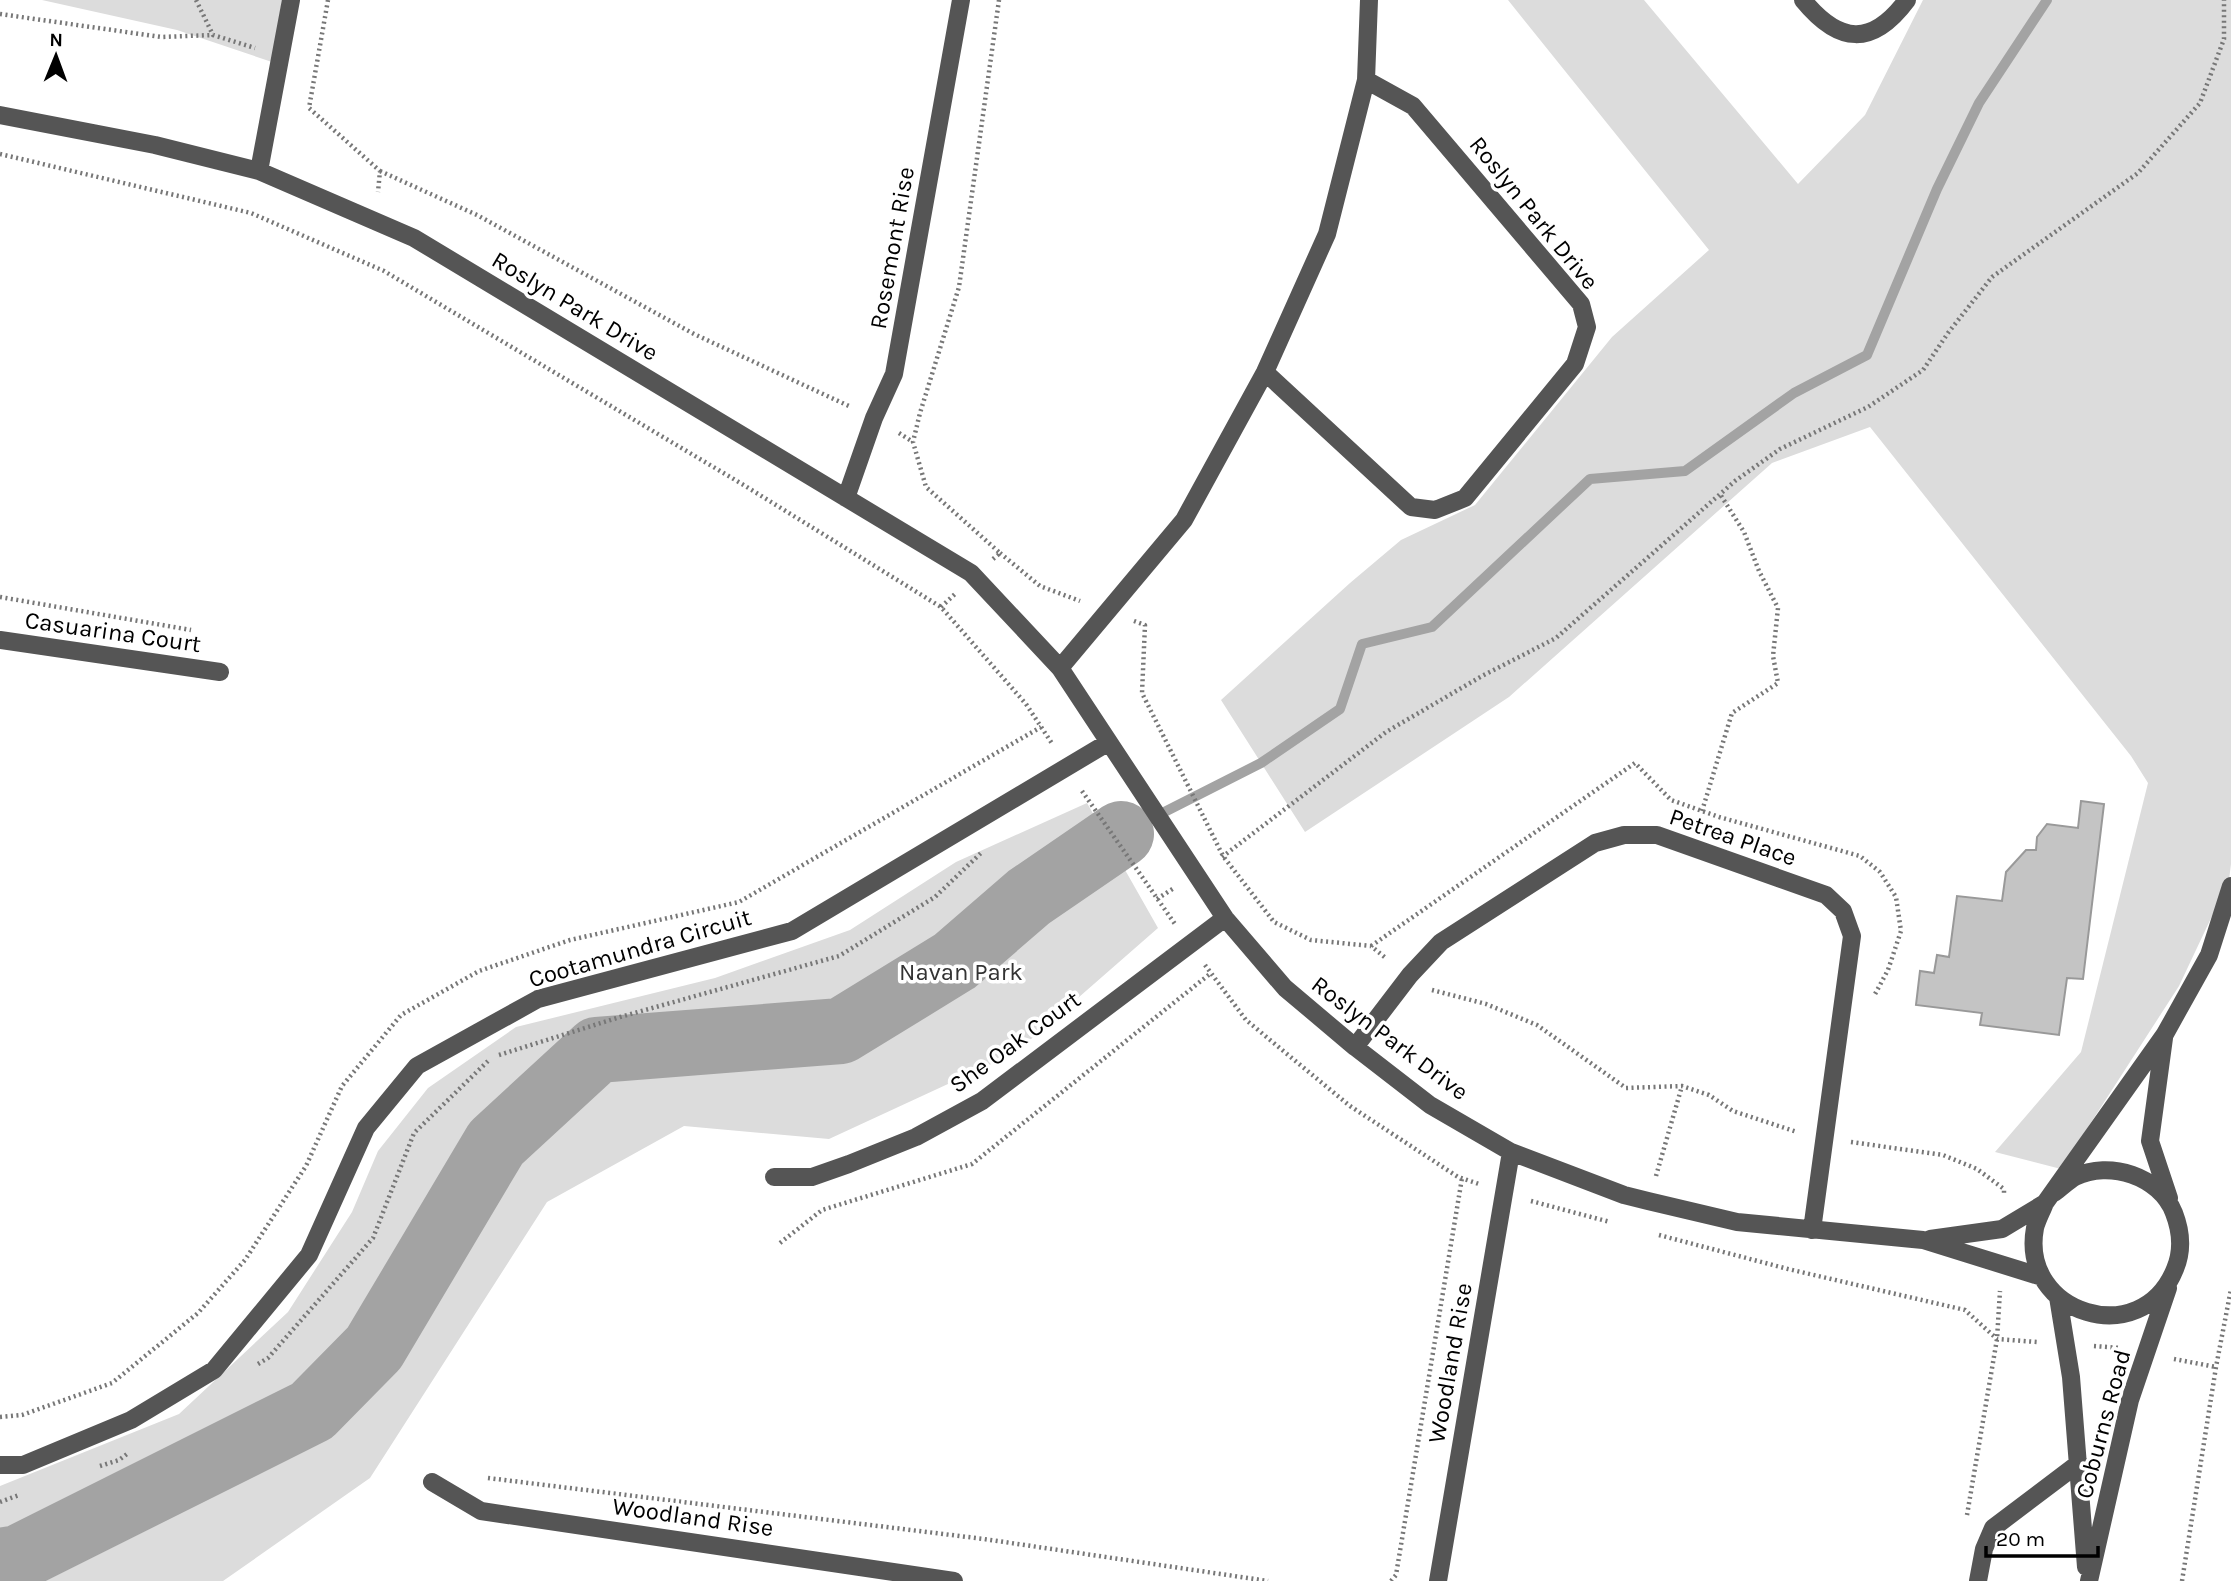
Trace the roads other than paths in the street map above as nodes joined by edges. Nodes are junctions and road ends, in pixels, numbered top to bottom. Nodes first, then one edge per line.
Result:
1 (291, 0) edge
2 (961, 0) edge
3 (1369, 0) edge
4 (1803, 0) edge
5 (1907, 0) edge
6 (1366, 80) junction
7 (0, 115) edge
8 (259, 171) junction
9 (1265, 372) junction
10 (846, 498) junction
11 (0, 640) edge
12 (1060, 668) junction
13 (219, 672) dead end
14 (1109, 742) junction
15 (2231, 886) edge
16 (1225, 918) junction
17 (2165, 1034) junction
18 (1355, 1047) junction
19 (1511, 1153) junction
20 (774, 1177) dead end
21 (2049, 1198) junction
22 (2173, 1209) junction
23 (1812, 1230) junction
24 (1923, 1240) junction
25 (2042, 1277) junction
26 (2170, 1282) junction
27 (2058, 1297) junction
28 (2079, 1464) junction
29 (0, 1465) edge
30 (432, 1482) dead end
31 (954, 1581) edge
32 (1438, 1581) edge
33 (1978, 1581) edge
34 (2088, 1581) edge

1 - 8 street
2 - 10 street, Rosemont Rise
3 - 6 street
4 - 5 street
6 - 9 street
6 - 9 street, Roslyn Park Drive
7 - 8 street, Roslyn Park Drive
8 - 10 street, Roslyn Park Drive
9 - 12 street
10 - 12 street, Roslyn Park Drive
11 - 13 street, Casuarina Court
12 - 14 street, Roslyn Park Drive
14 - 16 street, Roslyn Park Drive
14 - 29 street, Cootamundra Circuit
15 - 17 street
16 - 18 street, Roslyn Park Drive
16 - 20 street, She Oak Court
17 - 21 street
17 - 22 street
18 - 19 street, Roslyn Park Drive
18 - 23 street, Petrea Place
19 - 23 street, Roslyn Park Drive
19 - 32 street, Woodland Rise
21 - 22 street
21 - 24 street, Roslyn Park Drive
21 - 25 street
22 - 26 street
23 - 24 street, Roslyn Park Drive
24 - 25 street, Roslyn Park Drive
25 - 27 street
26 - 27 street
26 - 34 street, Coburns Road
27 - 28 street, Coburns Road
28 - 33 street, Coburns Road
28 - 34 street, Coburns Road
30 - 31 street, Woodland Rise

